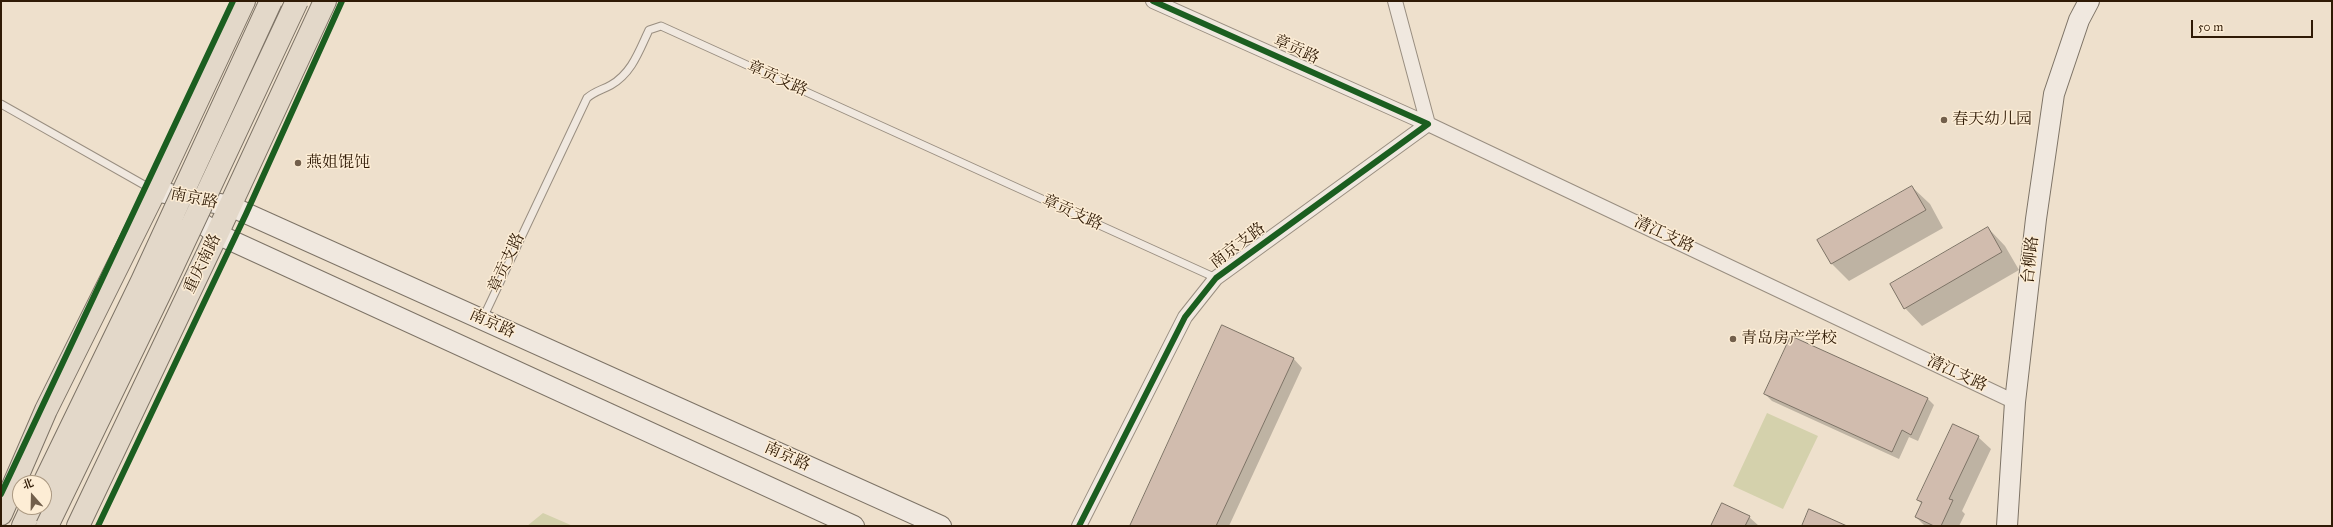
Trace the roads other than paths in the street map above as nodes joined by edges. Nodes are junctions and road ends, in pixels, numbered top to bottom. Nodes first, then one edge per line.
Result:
1 (244, 1) edge
2 (271, 1) edge
3 (297, 1) edge
4 (325, 1) edge
5 (1153, 1) edge
6 (1394, 1) edge
7 (2089, 1) edge
8 (1, 104) edge
9 (1428, 124) junction
10 (155, 191) junction
11 (230, 206) junction
12 (217, 234) junction
13 (1216, 278) junction
14 (482, 320) junction
15 (2015, 402) junction
16 (48, 475) edge
17 (1, 514) edge
18 (28, 515) edge
19 (23, 526) edge
20 (47, 526) edge
21 (78, 526) edge
22 (854, 526) edge
23 (941, 526) edge
24 (1079, 526) edge
25 (2007, 526) edge

1 - 10 main road
2 - 16 main road, bridge
3 - 20 main road, bridge
4 - 11 main road, 重庆南路
5 - 9 street, 章贡路
6 - 9 street
7 - 15 main road, 台柳路
8 - 10 lane
9 - 13 street, 南京支路
9 - 15 street, 清江支路
10 - 11 main road, 南京路
10 - 12 main road, 南京路
10 - 17 main road
11 - 12 main road, 重庆南路
11 - 14 main road, 南京路
12 - 21 main road, 重庆南路
12 - 22 main road, 南京路
13 - 14 lane, 章贡支路
13 - 24 street, 南京支路
14 - 23 main road, 南京路
15 - 25 main road, 台柳路
18 - 19 main road

